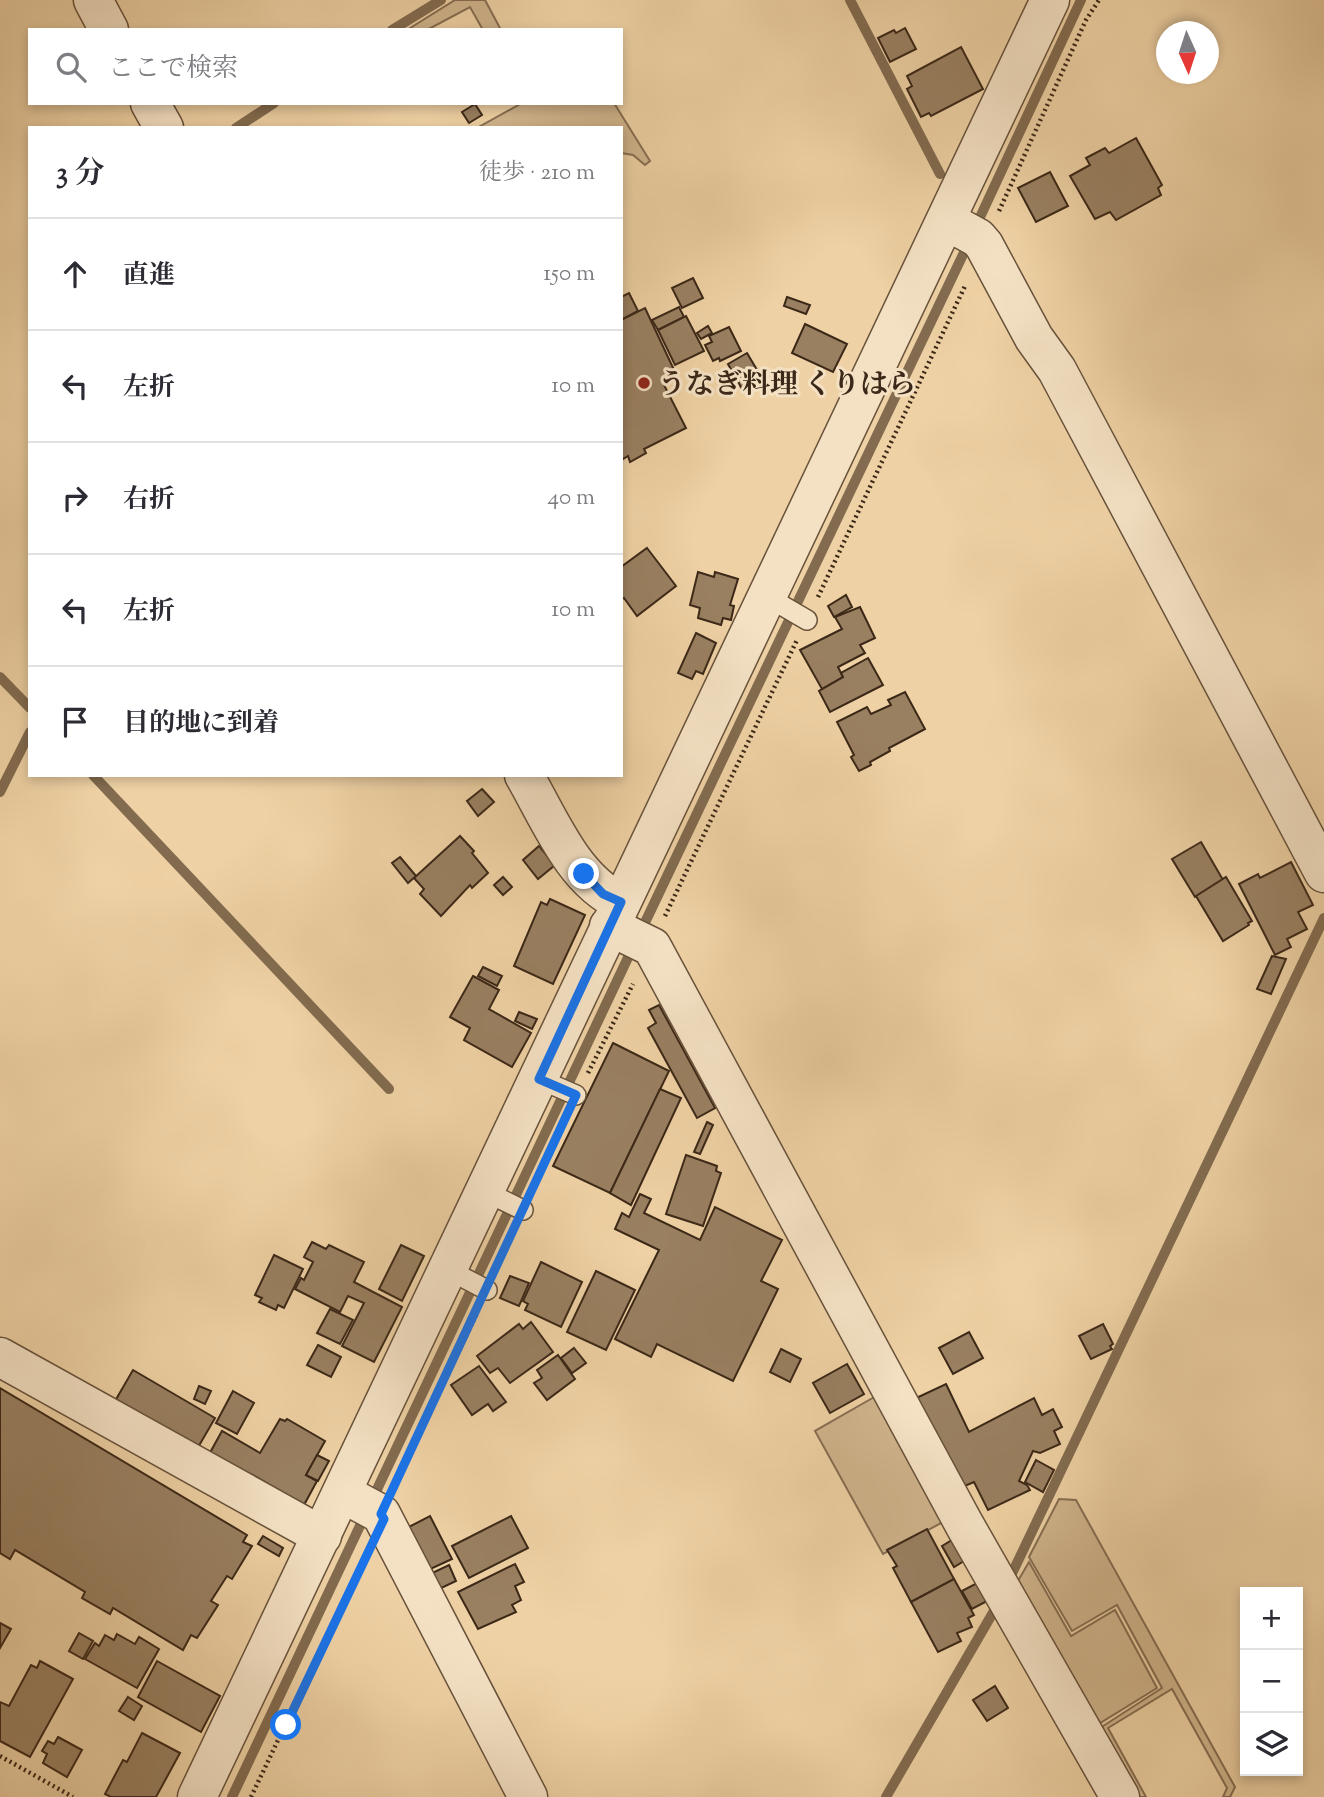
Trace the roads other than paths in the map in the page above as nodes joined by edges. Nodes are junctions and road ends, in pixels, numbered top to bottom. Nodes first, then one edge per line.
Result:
1 (93, 0) edge
2 (1050, 0) edge
3 (109, 28) edge
4 (151, 105) edge
5 (163, 126) edge
6 (967, 233) junction
7 (773, 600) junction
8 (804, 619) road end
9 (525, 777) edge
10 (1324, 873) edge
11 (631, 930) junction
12 (490, 1194) junction
13 (521, 1209) road end
14 (453, 1272) junction
15 (485, 1289) road end
16 (0, 1357) edge
17 (368, 1507) junction
18 (322, 1536) junction
19 (197, 1797) edge
20 (528, 1797) edge
21 (1120, 1797) edge

1 - 3 street
2 - 6 street
4 - 5 street
6 - 7 street
6 - 10 street
7 - 8 lane
7 - 11 street
9 - 11 street
11 - 12 street
11 - 21 street
12 - 13 lane
12 - 14 street
14 - 15 lane
14 - 17 street
16 - 18 street
17 - 18 street
17 - 20 street
18 - 19 street

